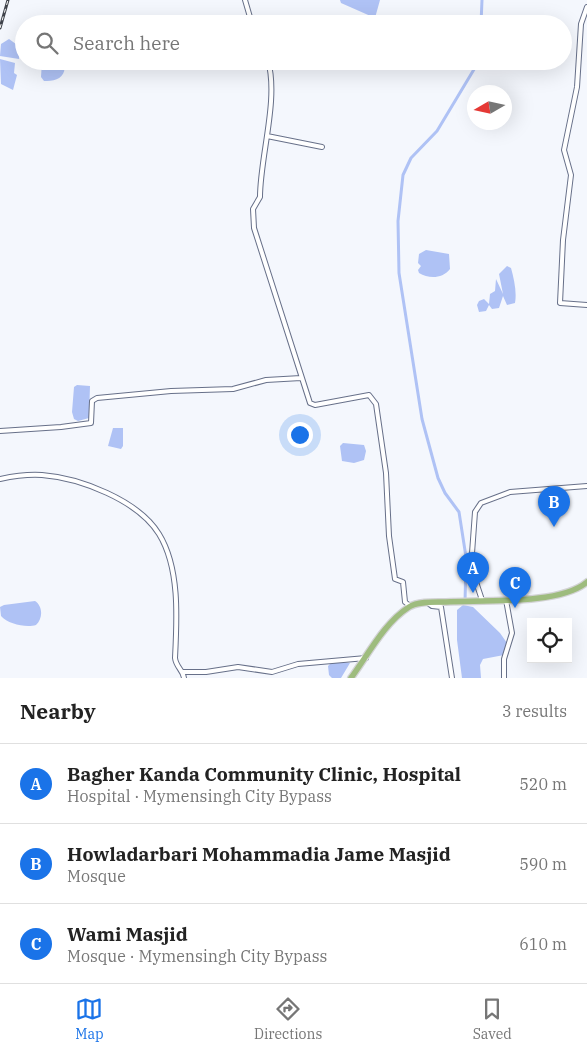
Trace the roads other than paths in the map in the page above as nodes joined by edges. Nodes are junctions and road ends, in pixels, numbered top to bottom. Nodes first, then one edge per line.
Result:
1 (245, 0) edge
2 (587, 7) edge
3 (249, 15) edge
4 (269, 70) edge
5 (267, 136) junction
6 (322, 147) dead end
7 (587, 305) edge
8 (301, 378) junction
9 (0, 431) edge
10 (0, 478) edge
11 (587, 486) edge
12 (587, 582) edge
13 (506, 599) junction
14 (482, 600) junction
15 (428, 603) junction
16 (410, 606) junction
17 (366, 658) junction
18 (183, 672) junction
19 (184, 678) edge
20 (351, 678) edge
21 (452, 678) edge
22 (504, 678) edge

1 - 3 street
2 - 7 street
4 - 5 street
5 - 6 street
5 - 8 street
8 - 9 street
8 - 16 street
10 - 18 street
11 - 14 street
12 - 13 highway
13 - 14 highway
13 - 22 street
14 - 15 highway
15 - 16 highway
15 - 21 street
16 - 17 highway
17 - 18 street
17 - 20 highway
18 - 19 street

